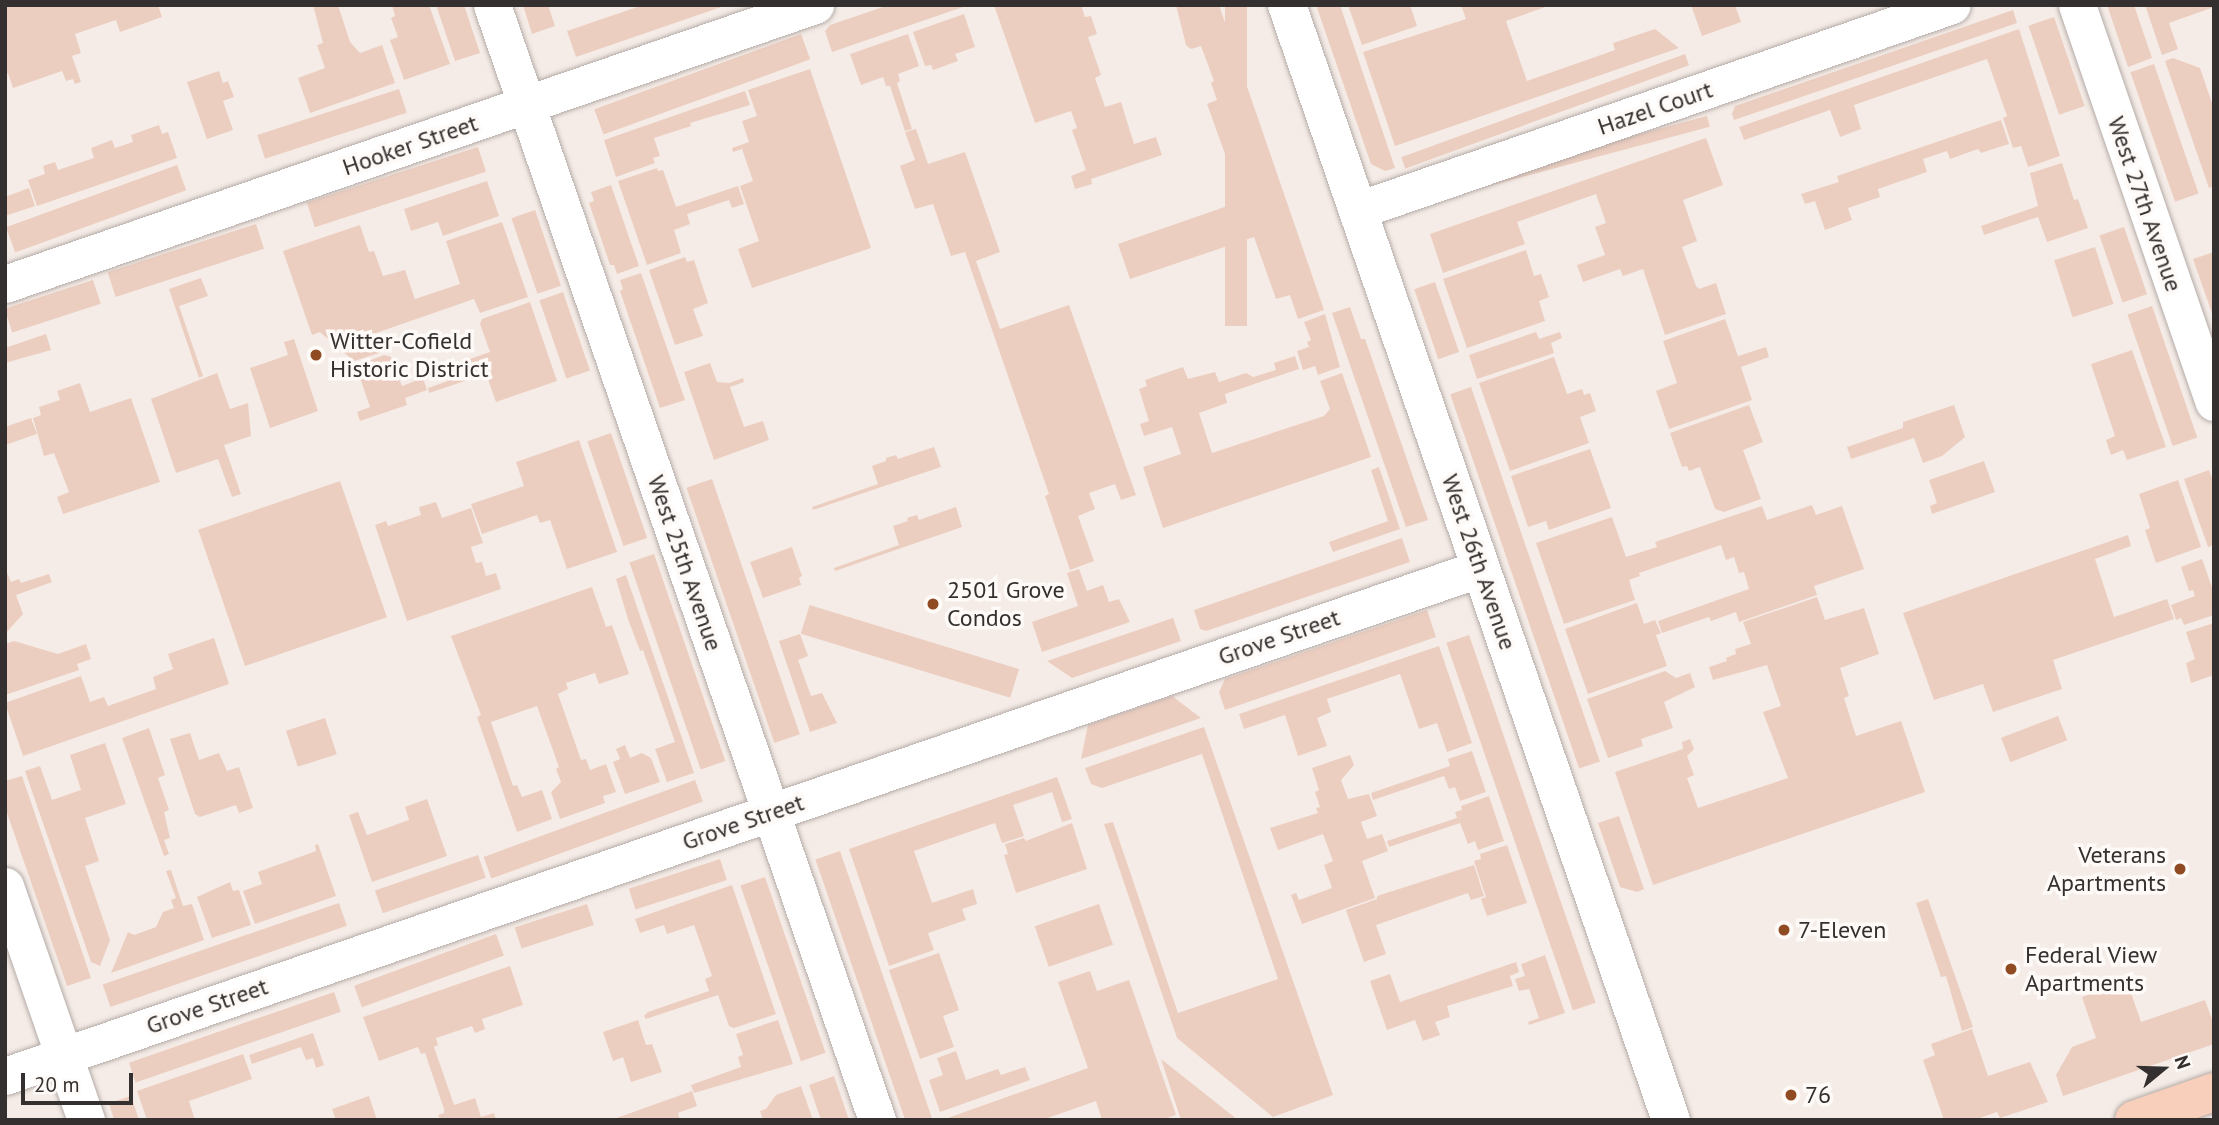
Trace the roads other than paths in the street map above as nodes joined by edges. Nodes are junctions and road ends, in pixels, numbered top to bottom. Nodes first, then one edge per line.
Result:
1 (492, 5) edge
2 (815, 5) edge
3 (1287, 5) edge
4 (1952, 5) edge
5 (2077, 5) edge
6 (527, 104) junction
7 (1357, 210) junction
8 (5, 284) edge
9 (2214, 402) edge
10 (1481, 568) junction
11 (770, 812) junction
12 (5, 887) edge
13 (63, 1055) junction
14 (5, 1076) edge
15 (2214, 1092) edge
16 (86, 1120) edge
17 (877, 1120) edge
18 (1671, 1120) edge
19 (2134, 1120) edge

1 - 6 street, West 25th Avenue
2 - 6 street, Hooker Street
3 - 7 street, West 26th Avenue
4 - 7 street, Hazel Court
5 - 9 street, West 27th Avenue
6 - 8 street, Hooker Street
6 - 11 street, West 25th Avenue
7 - 10 street, West 26th Avenue
10 - 11 street, Grove Street
10 - 18 street, West 26th Avenue
11 - 13 street, Grove Street
11 - 17 street, West 25th Avenue
12 - 13 street
13 - 14 street, Grove Street
13 - 16 street
15 - 19 main road

